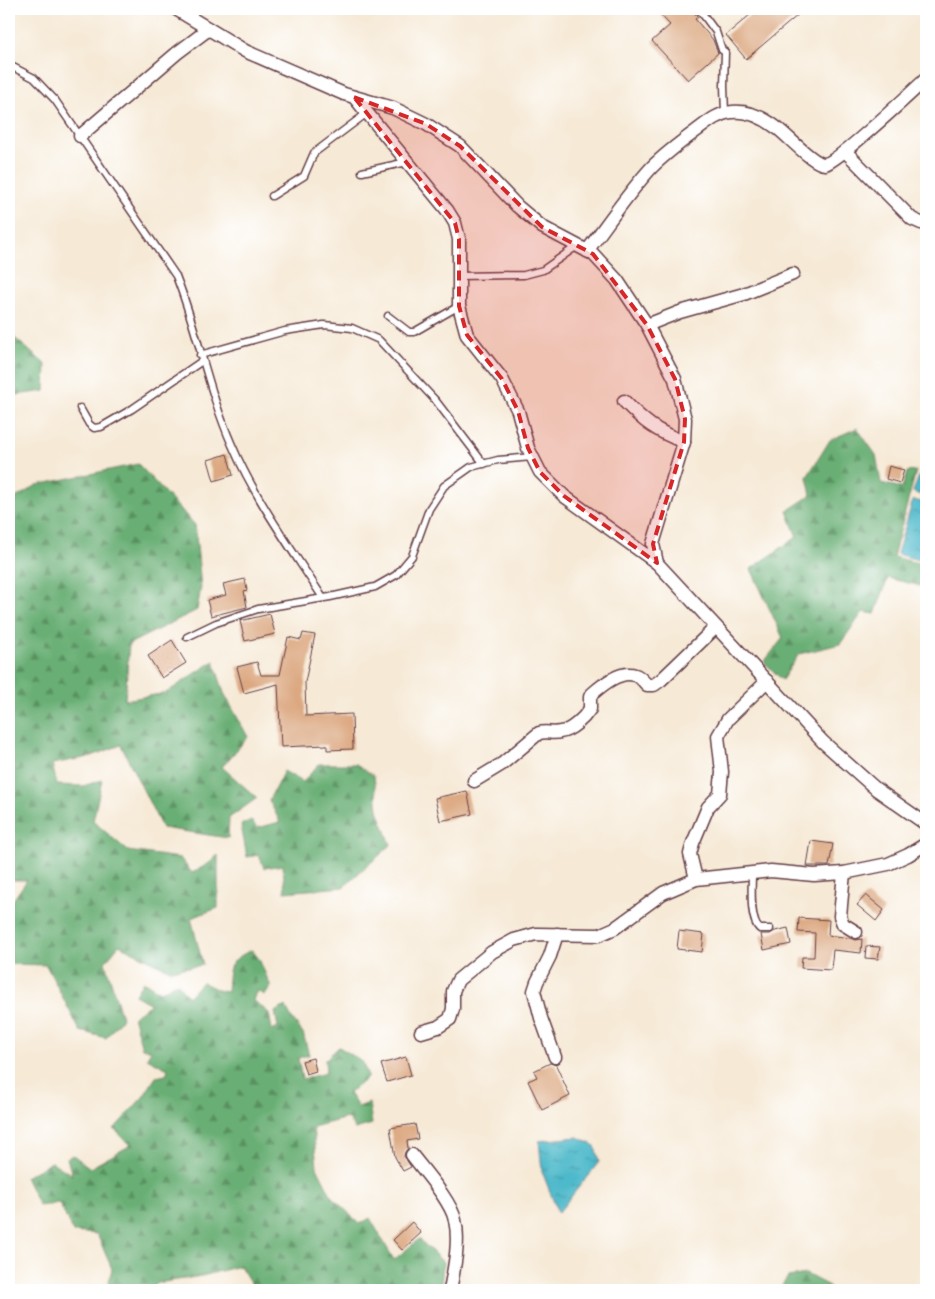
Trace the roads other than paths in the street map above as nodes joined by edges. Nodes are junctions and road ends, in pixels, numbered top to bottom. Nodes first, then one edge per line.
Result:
1 (176, 9) edge
2 (699, 9) edge
3 (208, 28) junction
4 (9, 65) edge
5 (926, 79) edge
6 (354, 97) junction
7 (367, 113) junction
8 (725, 113) junction
9 (80, 136) junction
10 (845, 151) junction
11 (408, 162) junction
12 (362, 172) dead end
13 (272, 196) dead end
14 (926, 223) edge
15 (582, 249) junction
16 (793, 274) dead end
17 (459, 276) junction
18 (459, 306) junction
19 (388, 316) dead end
20 (647, 325) junction
21 (203, 356) junction
22 (624, 401) dead end
23 (80, 408) dead end
24 (684, 442) junction
25 (532, 457) junction
26 (484, 464) junction
27 (657, 563) junction
28 (326, 597) junction
29 (716, 626) junction
30 (187, 637) dead end
31 (767, 681) junction
32 (474, 781) dead end
33 (926, 824) edge
34 (926, 844) edge
35 (752, 873) junction
36 (844, 873) junction
37 (696, 879) junction
38 (770, 929) dead end
39 (856, 932) dead end
40 (557, 934) junction
41 (421, 1032) dead end
42 (556, 1056) dead end
43 (412, 1155) dead end
44 (450, 1290) edge

1 - 3 street
2 - 8 lane
3 - 6 street
3 - 9 street
4 - 9 lane
5 - 10 street
6 - 7 street
6 - 15 street
7 - 11 street
7 - 13 lane
8 - 10 street
8 - 15 street
9 - 21 lane
10 - 14 street
11 - 12 lane
11 - 17 street
15 - 17 lane
15 - 20 street
16 - 20 street
17 - 18 street
18 - 19 lane
18 - 25 street
20 - 24 street
21 - 23 lane
21 - 26 lane
21 - 28 lane
22 - 24 street
24 - 27 street
25 - 26 lane
25 - 27 street
26 - 28 lane
27 - 29 street
28 - 30 lane
29 - 31 street
29 - 32 street
31 - 33 street
31 - 37 street
34 - 36 street
35 - 36 street
35 - 37 street
35 - 38 lane
36 - 39 street
37 - 40 street
40 - 41 street
40 - 42 street
43 - 44 street

